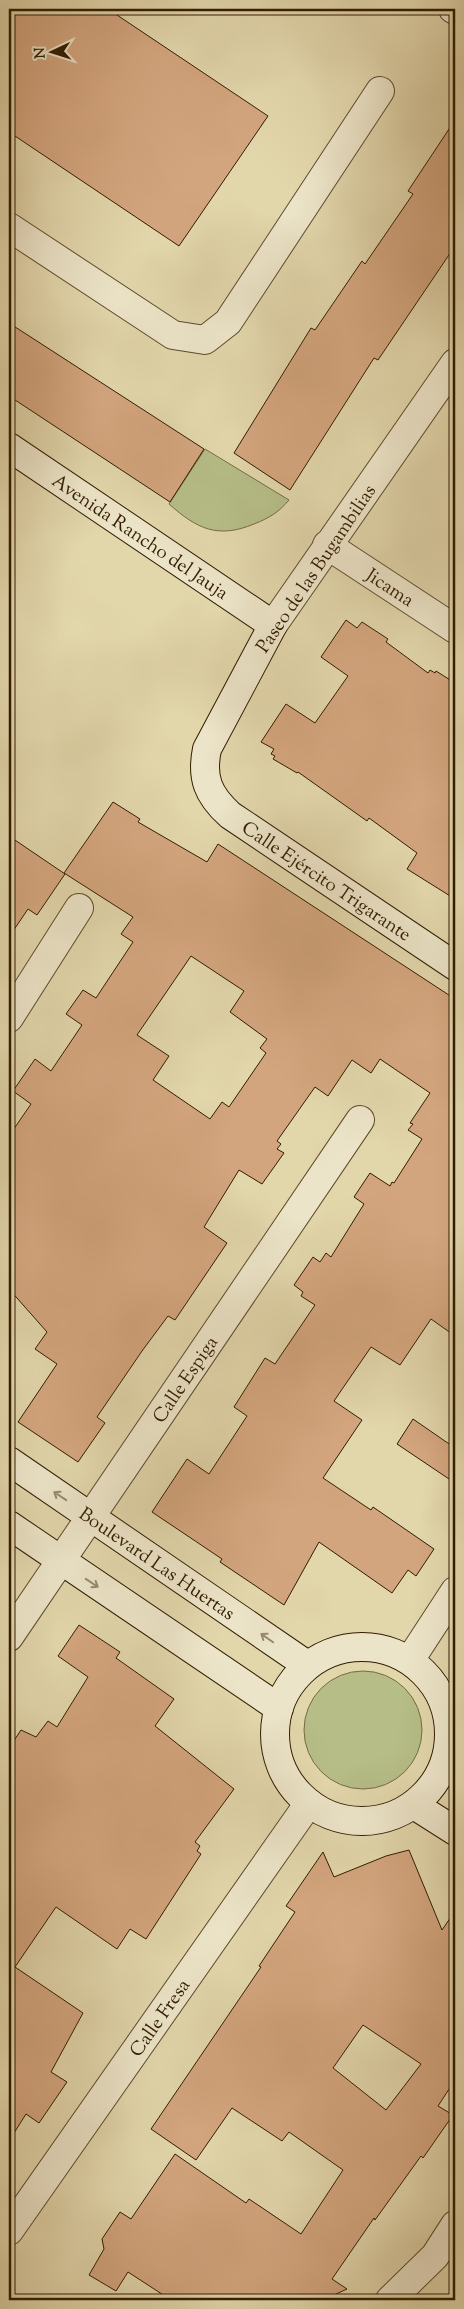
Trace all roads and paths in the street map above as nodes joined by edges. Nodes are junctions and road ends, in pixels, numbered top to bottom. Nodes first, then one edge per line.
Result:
1 (380, 91) dead end
2 (9, 227) edge
3 (455, 363) edge
4 (9, 447) edge
5 (328, 545) junction
6 (273, 625) junction
7 (455, 629) edge
8 (208, 786) joint
9 (80, 908) dead end
10 (455, 966) edge
11 (9, 1018) edge
12 (360, 1120) dead end
13 (9, 1461) edge
14 (92, 1517) junction
15 (9, 1526) edge
16 (61, 1562) junction
17 (455, 1592) edge
18 (9, 1637) edge
19 (410, 1660) junction
20 (307, 1665) junction
21 (279, 1708) junction
22 (451, 1760) edge
23 (309, 1803) junction
24 (414, 1805) junction
25 (455, 1831) edge
26 (455, 2225) edge
27 (9, 2231) edge
28 (390, 2300) edge

1 - 2 street
3 - 5 street, Paseo de las Bugambilias
4 - 6 street, Avenida Rancho del Jauja
5 - 6 street, Paseo de las Bugambilias
5 - 7 street, Jicama
6 - 8 street, Paseo de las Bugambilias
8 - 10 street, Calle Ejército Trigarante
9 - 11 street
12 - 14 street, Calle Espiga
14 -> 13 street, Boulevard Las Huertas
14 - 16 street, Calle Espiga
20 -> 14 street, Boulevard Las Huertas
15 - 16 street
16 - 18 street, Calle Espiga
16 -> 21 street
17 - 19 street
19 - 20 street
19 - 22 street
20 - 21 street
21 - 23 street
22 - 24 street
23 - 24 street
23 - 27 street, Calle Fresa
24 - 25 street
26 - 28 street

